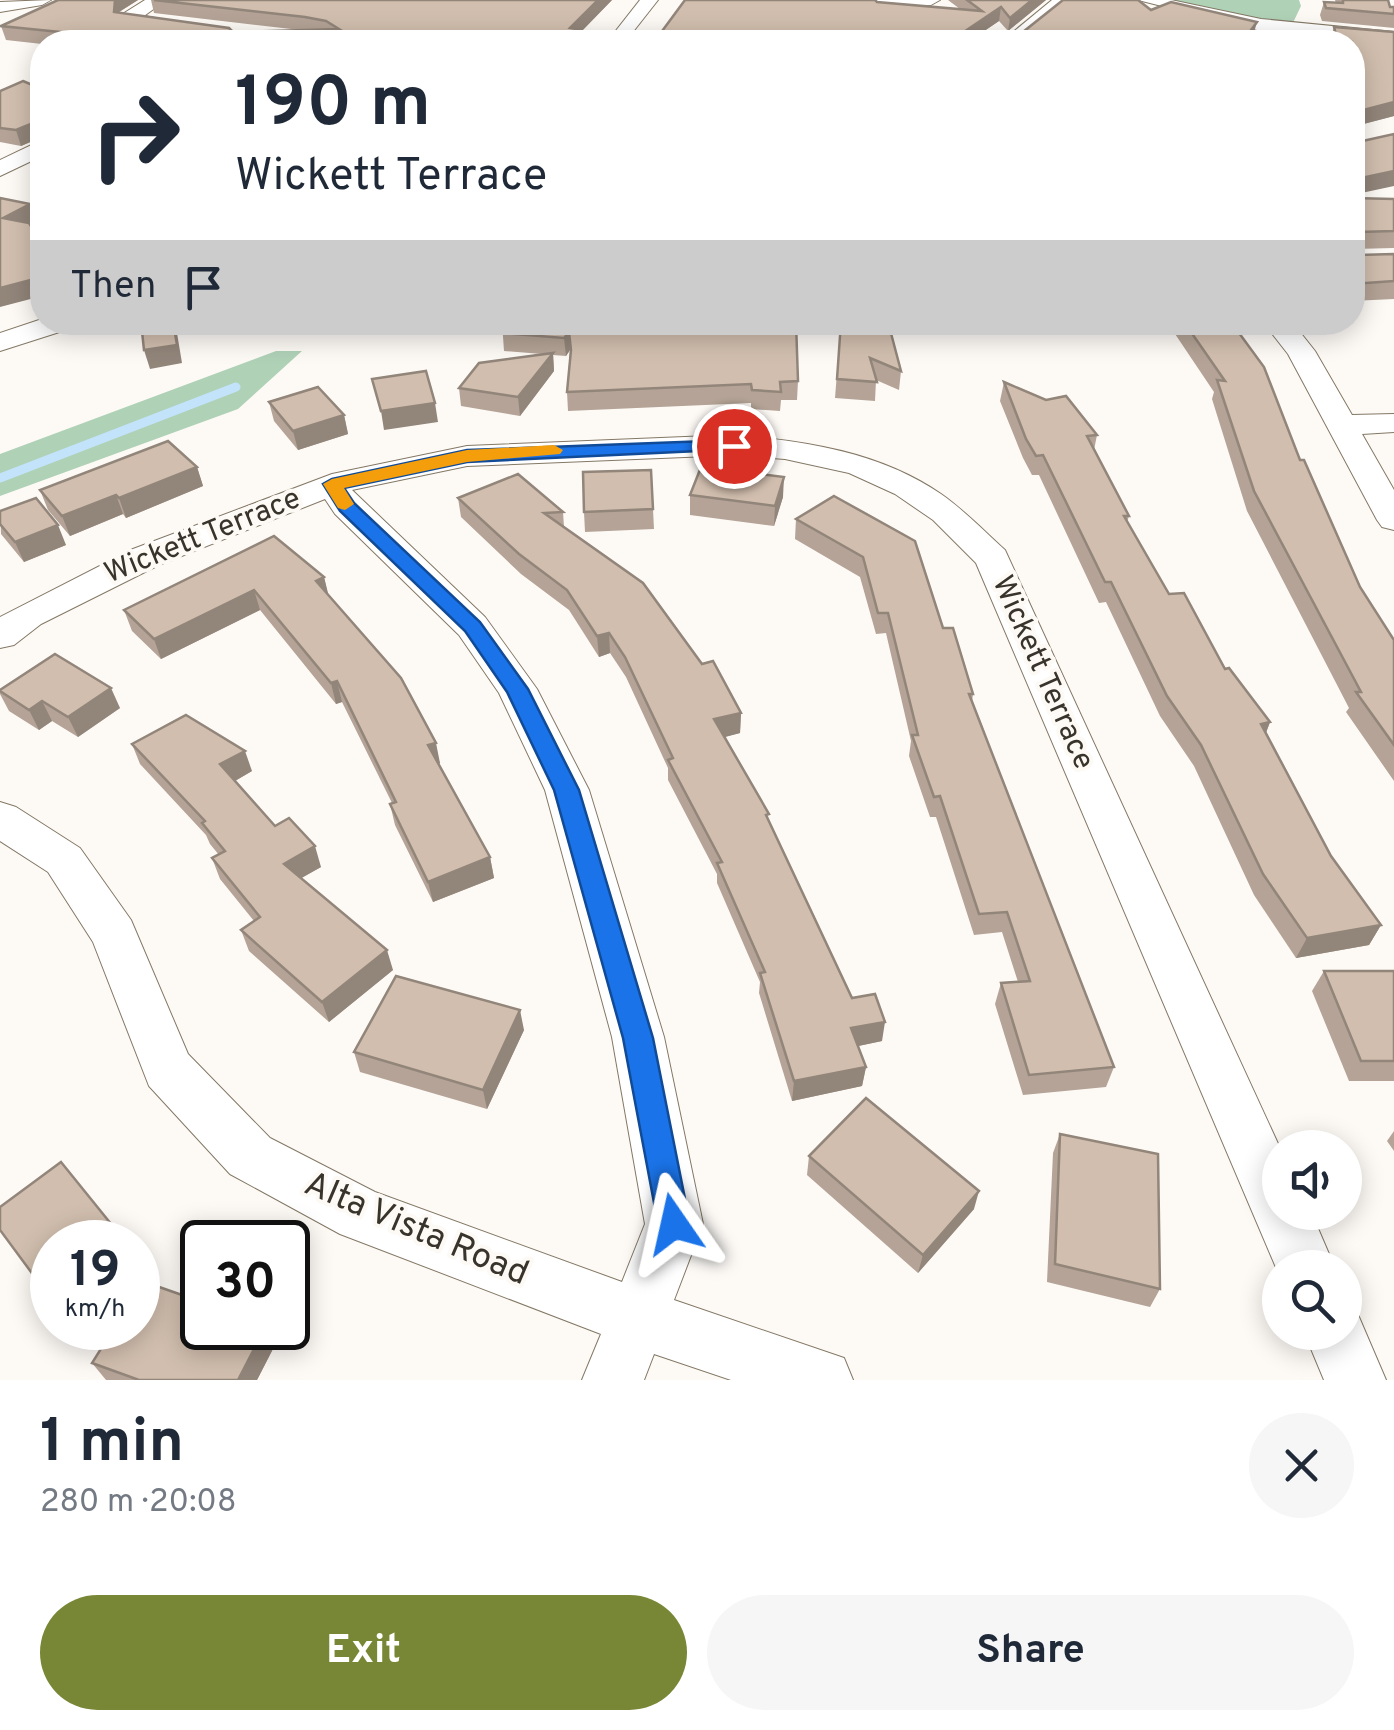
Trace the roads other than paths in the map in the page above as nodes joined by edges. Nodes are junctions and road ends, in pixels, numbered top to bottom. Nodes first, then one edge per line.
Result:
1 (4, 0) edge
2 (26, 0) edge
3 (42, 0) edge
4 (158, 0) edge
5 (648, 0) edge
6 (718, 0) edge
7 (931, 0) edge
8 (1063, 0) edge
9 (1148, 0) edge
10 (904, 1) edge
11 (0, 7) edge
12 (192, 28) edge
13 (625, 30) edge
14 (1025, 30) edge
15 (1276, 30) edge
16 (1365, 38) edge
17 (1394, 38) edge
18 (30, 153) edge
19 (0, 169) edge
20 (30, 332) edge
21 (1288, 335) edge
22 (0, 342) edge
23 (1394, 423) edge
24 (1344, 426) junction
25 (332, 484) junction
26 (1394, 520) edge
27 (0, 636) edge
28 (0, 819) edge
29 (1262, 1168) edge
30 (638, 1318) junction
31 (1342, 1350) edge
32 (613, 1380) edge
33 (822, 1380) edge
34 (1356, 1380) edge

1 - 2 street
3 - 11 street
4 - 12 street
5 - 13 street
6 - 10 street
7 - 10 street
8 - 14 street
9 - 15 street
16 - 17 street
18 - 19 street
20 - 22 street
21 - 24 street
23 - 24 street
24 - 26 street
25 - 27 street, Wickett Terrace
25 - 29 street, Wickett Terrace
25 - 30 street
28 - 30 street, Alta Vista Road
30 - 32 street
30 - 33 street, Alta Vista Road
31 - 34 street

